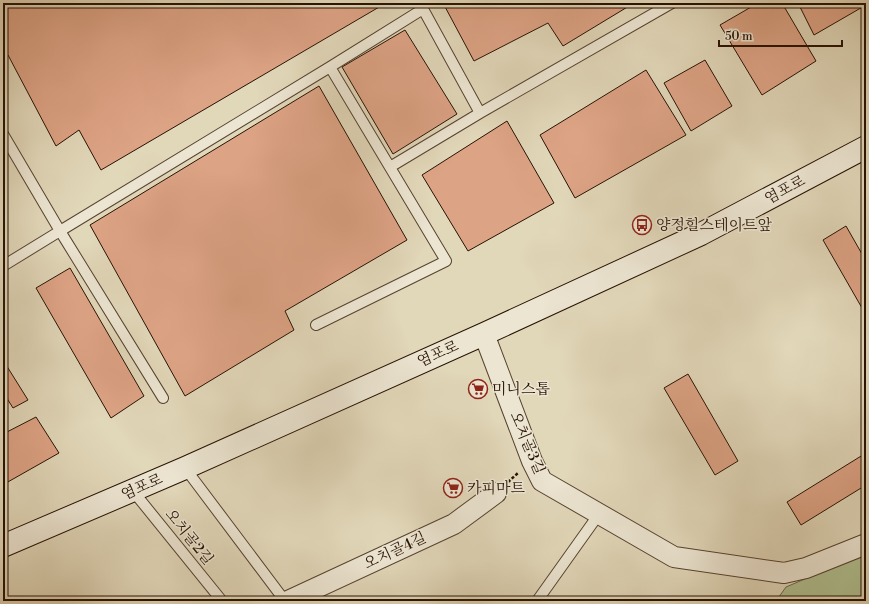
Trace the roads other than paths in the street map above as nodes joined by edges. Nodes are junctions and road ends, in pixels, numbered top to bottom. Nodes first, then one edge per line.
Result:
1 (672, 3) edge
2 (330, 67) junction
3 (480, 113) junction
4 (3, 134) edge
5 (866, 147) edge
6 (390, 166) junction
7 (60, 231) junction
8 (3, 266) edge
9 (316, 325) dead end
10 (484, 334) junction
11 (163, 398) dead end
12 (185, 468) junction
13 (133, 491) junction
14 (496, 493) road end
15 (599, 514) junction
16 (866, 544) edge
17 (3, 546) edge
18 (222, 601) edge
19 (286, 601) edge
20 (537, 601) edge

1 - 3 lane
2 - 3 lane
2 - 6 lane
2 - 7 lane
3 - 6 lane
4 - 7 lane
5 - 10 main road, 염포로
6 - 9 lane
7 - 8 lane
7 - 11 lane
10 - 12 main road, 염포로
10 - 15 street, 오치골3길
12 - 13 main road, 염포로
12 - 19 lane
13 - 17 main road, 염포로
13 - 18 lane, 오치골2길
14 - 19 street, 오치골4길
15 - 16 street, 오치골3길
15 - 20 lane

